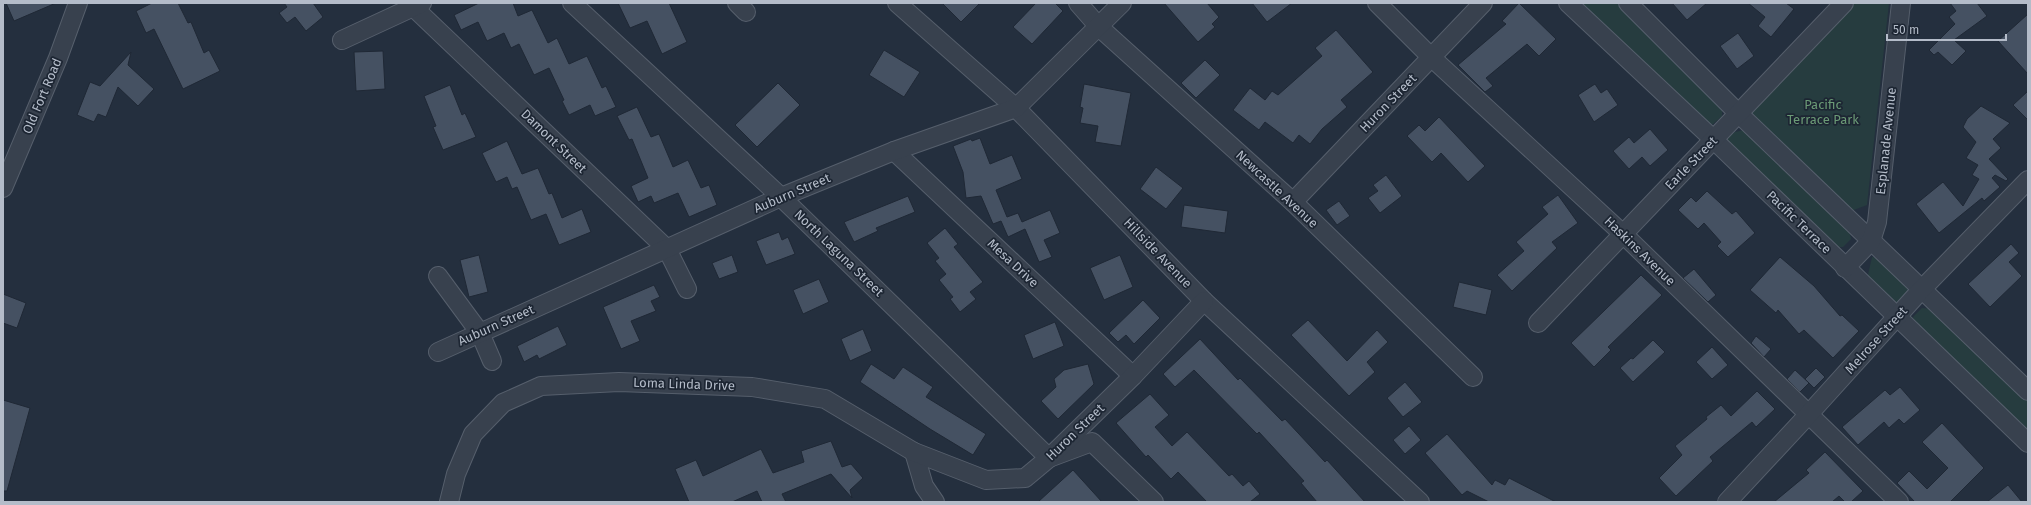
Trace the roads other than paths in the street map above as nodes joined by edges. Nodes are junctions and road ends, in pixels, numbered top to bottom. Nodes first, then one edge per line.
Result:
1 (78, 3) edge
2 (572, 3) edge
3 (897, 3) edge
4 (1078, 3) edge
5 (1122, 3) edge
6 (1377, 3) edge
7 (1483, 3) edge
8 (1568, 3) edge
9 (1628, 3) edge
10 (1844, 3) edge
11 (1901, 3) edge
12 (414, 4) edge
13 (1099, 27) junction
14 (342, 40) dead end
15 (1431, 57) junction
16 (1016, 108) junction
17 (1738, 113) junction
18 (1714, 140) junction
19 (894, 151) junction
20 (2028, 180) edge
21 (3, 188) edge
22 (781, 197) junction
23 (1293, 202) junction
24 (1623, 234) junction
25 (1871, 241) junction
26 (667, 249) junction
27 (1845, 268) junction
28 (438, 276) dead end
29 (687, 289) dead end
30 (1921, 290) junction
31 (1204, 301) junction
32 (1898, 316) junction
33 (1538, 323) dead end
34 (480, 333) junction
35 (438, 352) dead end
36 (492, 361) dead end
37 (1133, 376) junction
38 (1472, 377) dead end
39 (2028, 391) edge
40 (1808, 416) junction
41 (2028, 443) edge
42 (914, 452) junction
43 (1049, 458) junction
44 (449, 502) edge
45 (934, 502) edge
46 (1154, 502) edge
47 (1420, 502) edge
48 (1727, 502) edge
49 (1899, 502) edge

1 - 21 street, Old Fort Road
2 - 22 street, North Laguna Street
3 - 16 street, Hillside Avenue
4 - 13 street, Newcastle Avenue
5 - 13 street, Auburn Street
6 - 15 street, Haskins Avenue
7 - 15 street, Huron Street
8 - 18 street, Pacific Terrace
9 - 17 street
10 - 17 street, Earle Street
11 - 25 street, Esplanade Avenue
12 - 14 street
12 - 26 street, Damont Street
13 - 16 street, Auburn Street
13 - 23 street, Newcastle Avenue
15 - 23 street, Huron Street
15 - 24 street, Haskins Avenue
16 - 19 street, Auburn Street
16 - 31 street, Hillside Avenue
17 - 18 street, Earle Street
17 - 25 street
18 - 24 street, Earle Street
18 - 27 street, Pacific Terrace
19 - 22 street, Auburn Street
19 - 37 street, Mesa Drive
20 - 30 street, Melrose Street
22 - 26 street, Auburn Street
22 - 43 street, North Laguna Street
23 - 38 street, Newcastle Avenue
24 - 33 street, Earle Street
24 - 40 street, Haskins Avenue
25 - 27 street, Esplanade Avenue
25 - 30 street
26 - 29 street, Damont Street
26 - 34 street, Auburn Street
27 - 32 street, Pacific Terrace
28 - 34 street
30 - 32 street, Melrose Street
30 - 39 street
31 - 37 street, Huron Street
31 - 47 street, Hillside Avenue
32 - 40 street, Melrose Street
32 - 41 street, Pacific Terrace
34 - 35 street, Auburn Street
34 - 36 street
37 - 43 street, Huron Street
40 - 48 street, Melrose Street
40 - 49 street, Haskins Avenue
42 - 43 street, Huron Street
42 - 44 street, Loma Linda Drive
42 - 45 street
43 - 46 street

